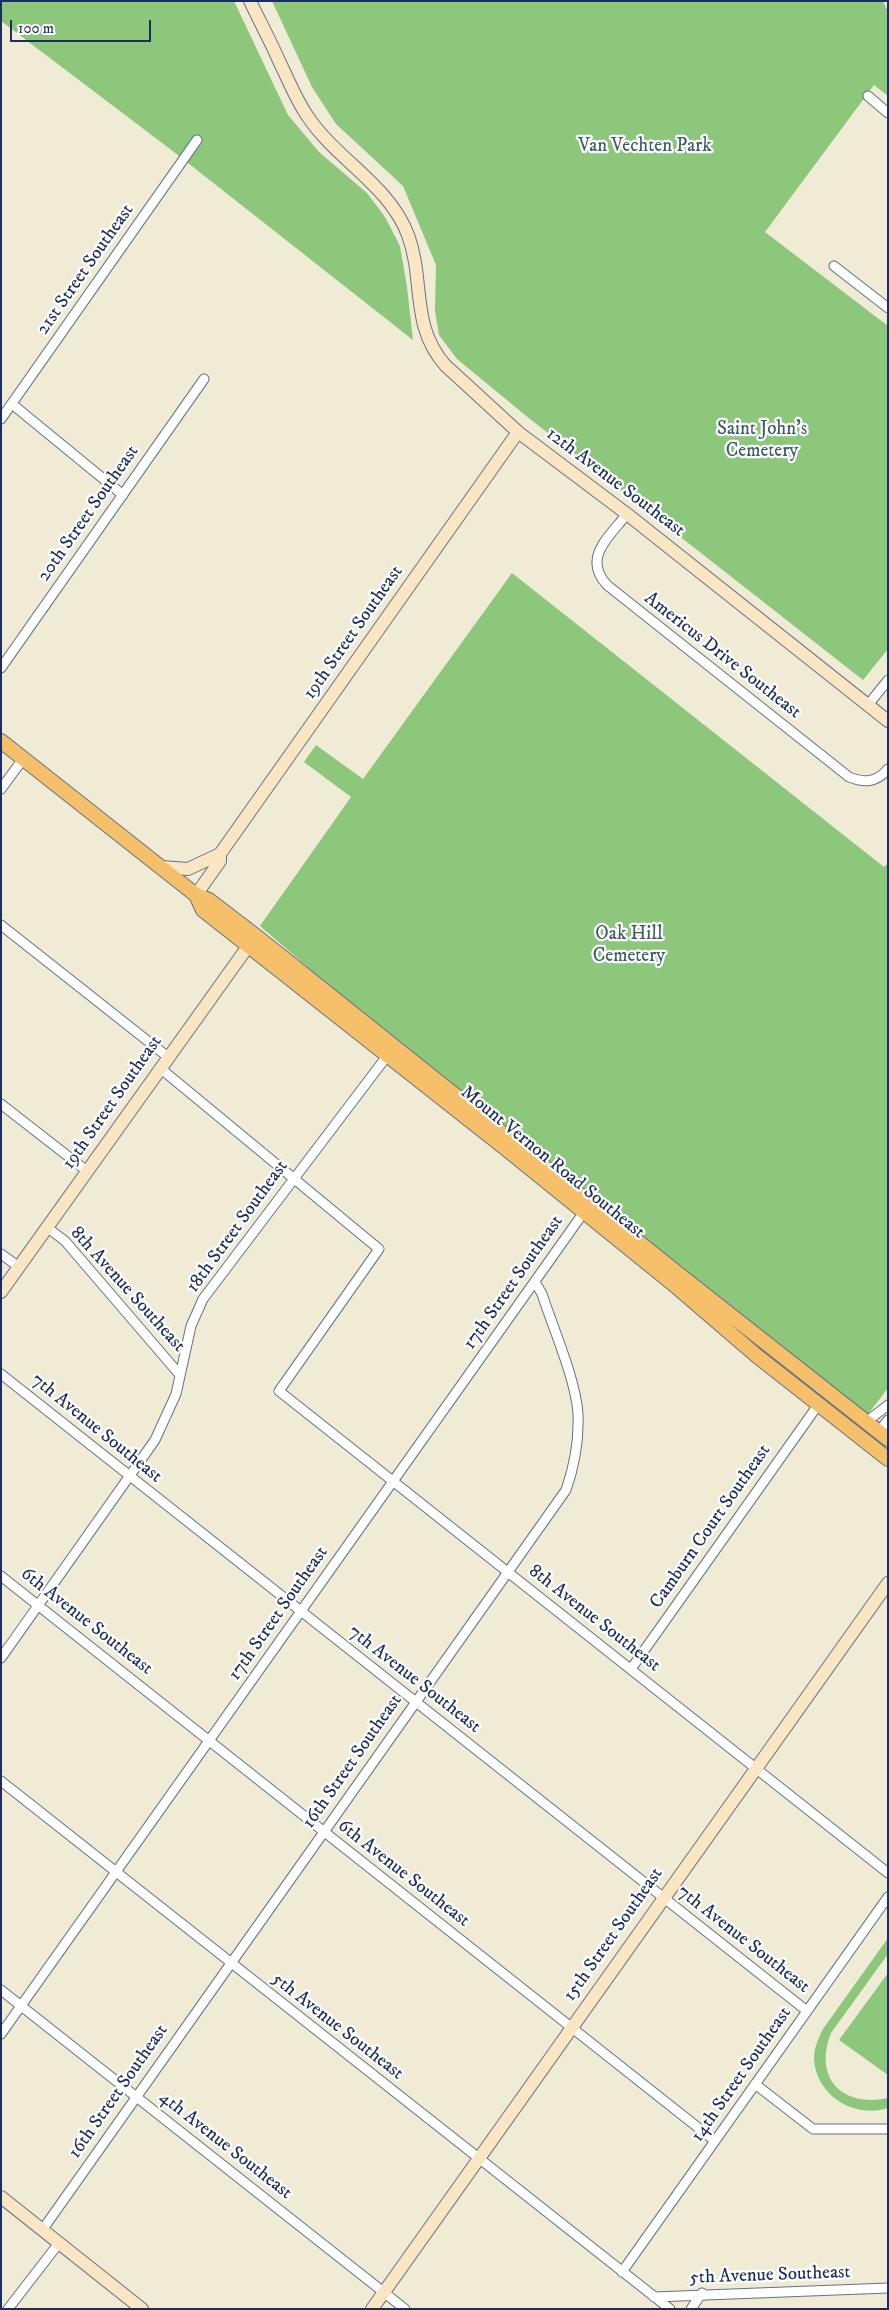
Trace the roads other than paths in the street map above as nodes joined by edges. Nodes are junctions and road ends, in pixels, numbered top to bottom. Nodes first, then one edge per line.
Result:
1 (250, 1) edge
2 (868, 96) dead end
3 (888, 113) edge
4 (197, 140) dead end
5 (834, 266) dead end
6 (888, 308) edge
7 (204, 379) dead end
8 (12, 404) junction
9 (1, 419) edge
10 (518, 432) junction
11 (123, 495) junction
12 (627, 514) junction
13 (1, 668) edge
14 (888, 680) edge
15 (868, 705) junction
16 (888, 721) edge
17 (1, 741) edge
18 (23, 759) junction
19 (888, 769) edge
20 (1, 789) edge
21 (220, 854) junction
22 (161, 867) junction
23 (196, 895) junction
24 (1, 925) edge
25 (252, 941) junction
26 (387, 1056) junction
27 (168, 1057) junction
28 (160, 1068) junction
29 (1, 1104) edge
30 (87, 1171) junction
31 (294, 1178) junction
32 (584, 1212) junction
33 (48, 1228) junction
34 (1, 1254) edge
35 (19, 1267) junction
36 (534, 1282) junction
37 (1, 1292) edge
38 (1, 1374) edge
39 (180, 1374) junction
40 (789, 1381) junction
41 (818, 1404) junction
42 (888, 1405) edge
43 (865, 1420) junction
44 (888, 1420) edge
45 (883, 1435) edge
46 (888, 1459) edge
47 (130, 1476) junction
48 (393, 1481) junction
49 (508, 1572) junction
50 (1, 1576) edge
51 (888, 1583) edge
52 (38, 1605) junction
53 (301, 1611) junction
54 (1, 1658) edge
55 (631, 1669) junction
56 (416, 1702) junction
57 (210, 1741) junction
58 (756, 1768) junction
59 (1, 1781) edge
60 (324, 1832) junction
61 (116, 1872) junction
62 (888, 1873) edge
63 (888, 1897) edge
64 (664, 1898) junction
65 (231, 1963) junction
66 (1, 1990) edge
67 (21, 2006) junction
68 (807, 2011) junction
69 (572, 2028) junction
70 (1, 2034) edge
71 (755, 2084) junction
72 (136, 2097) junction
73 (888, 2129) edge
74 (715, 2142) junction
75 (478, 2159) junction
76 (1, 2197) edge
77 (42, 2230) junction
78 (60, 2243) junction
79 (622, 2272) junction
80 (888, 2288) edge
81 (384, 2292) junction
82 (702, 2293) junction
83 (654, 2297) junction
84 (8, 2309) edge
85 (142, 2309) edge
86 (372, 2309) edge
87 (405, 2309) edge
88 (670, 2309) edge
89 (691, 2309) edge

1 - 10 street, 12th Avenue Southeast
2 - 3 street
4 - 8 street, 21st Street Southeast
5 - 6 street
7 - 11 street, 20th Street Southeast
8 - 9 street, 21st Street Southeast
8 - 11 street
10 - 12 street, 12th Avenue Southeast
10 - 21 street, 19th Street Southeast
11 - 13 street, 20th Street Southeast
12 - 15 street, 12th Avenue Southeast
12 - 19 street, Americus Drive Southeast
14 - 15 street
15 - 16 street, 12th Avenue Southeast
17 - 18 main road, Mount Vernon Road Southeast
18 - 20 street
18 - 22 main road, Mount Vernon Road Southeast
21 - 22 street, 19th Street Southeast
21 - 23 street, 19th Street Southeast
22 - 23 main road, Mount Vernon Road Southeast
23 - 25 main road, Mount Vernon Road Southeast
24 - 27 street
25 - 26 main road, Mount Vernon Road Southeast
25 - 27 street, 19th Street Southeast
25 - 43 main road, Mount Vernon Road Southeast
26 - 31 street, 18th Street Southeast
26 - 32 main road, Mount Vernon Road Southeast
27 - 28 street, 19th Street Southeast
28 - 30 street, 19th Street Southeast
28 - 31 street
29 - 30 street
30 - 33 street, 19th Street Southeast
31 - 39 street, 18th Street Southeast
31 - 48 street, 8th Avenue Southeast
32 - 36 street, 17th Street Southeast
32 - 40 main road, Mount Vernon Road Southeast
33 - 35 street, 19th Street Southeast
33 - 39 street, 8th Avenue Southeast
34 - 35 street
35 - 37 street, 19th Street Southeast
36 - 48 street, 17th Street Southeast
36 - 49 street, 16th Street Southeast
38 - 47 street, 7th Avenue Southeast
39 - 47 street, 18th Street Southeast
40 - 41 main road, Mount Vernon Road Southeast
40 - 45 main road
41 - 46 main road, Mount Vernon Road Southeast
41 - 55 street, Camburn Court Southeast
42 - 43 street
43 - 45 main road, Mount Vernon Road Southeast
44 - 45 street
47 - 52 street, 18th Street Southeast
47 - 53 street, 7th Avenue Southeast
48 - 49 street, 8th Avenue Southeast
48 - 53 street, 17th Street Southeast
49 - 55 street, 8th Avenue Southeast
49 - 56 street, 16th Street Southeast
50 - 52 street, 6th Avenue Southeast
51 - 58 street, 15th Street Southeast
52 - 54 street, 18th Street Southeast
52 - 57 street, 6th Avenue Southeast
53 - 56 street, 7th Avenue Southeast
53 - 57 street, 17th Street Southeast
55 - 58 street, 8th Avenue Southeast
56 - 60 street, 16th Street Southeast
56 - 64 street, 7th Avenue Southeast
57 - 60 street, 6th Avenue Southeast
57 - 61 street, 17th Street Southeast
58 - 62 street, 8th Avenue Southeast
58 - 64 street, 15th Street Southeast
59 - 61 street, 5th Avenue Southeast
60 - 65 street, 16th Street Southeast
60 - 69 street, 6th Avenue Southeast
61 - 65 street, 5th Avenue Southeast
61 - 67 street, 17th Street Southeast
63 - 68 street, 14th Street Southeast
64 - 68 street, 7th Avenue Southeast
64 - 69 street, 15th Street Southeast
65 - 72 street, 16th Street Southeast
65 - 75 street, 5th Avenue Southeast
66 - 67 street, 4th Avenue Southeast
67 - 70 street, 17th Street Southeast
67 - 72 street, 4th Avenue Southeast
68 - 71 street, 14th Street Southeast
69 - 74 street, 6th Avenue Southeast
69 - 75 street, 15th Street Southeast
71 - 73 street
71 - 74 street, 14th Street Southeast
72 - 77 street, 16th Street Southeast
72 - 81 street, 4th Avenue Southeast
74 - 79 street, 14th Street Southeast
75 - 79 street, 5th Avenue Southeast
75 - 81 street, 15th Street Southeast
76 - 77 street
77 - 78 street
78 - 84 street
78 - 85 street
79 - 83 street, 5th Avenue Southeast
80 - 82 street, 5th Avenue Southeast
81 - 86 street, 15th Street Southeast
81 - 87 street, 4th Avenue Southeast
82 - 83 street, 5th Avenue Southeast
82 - 89 street
83 - 88 street, 5th Avenue Southeast

